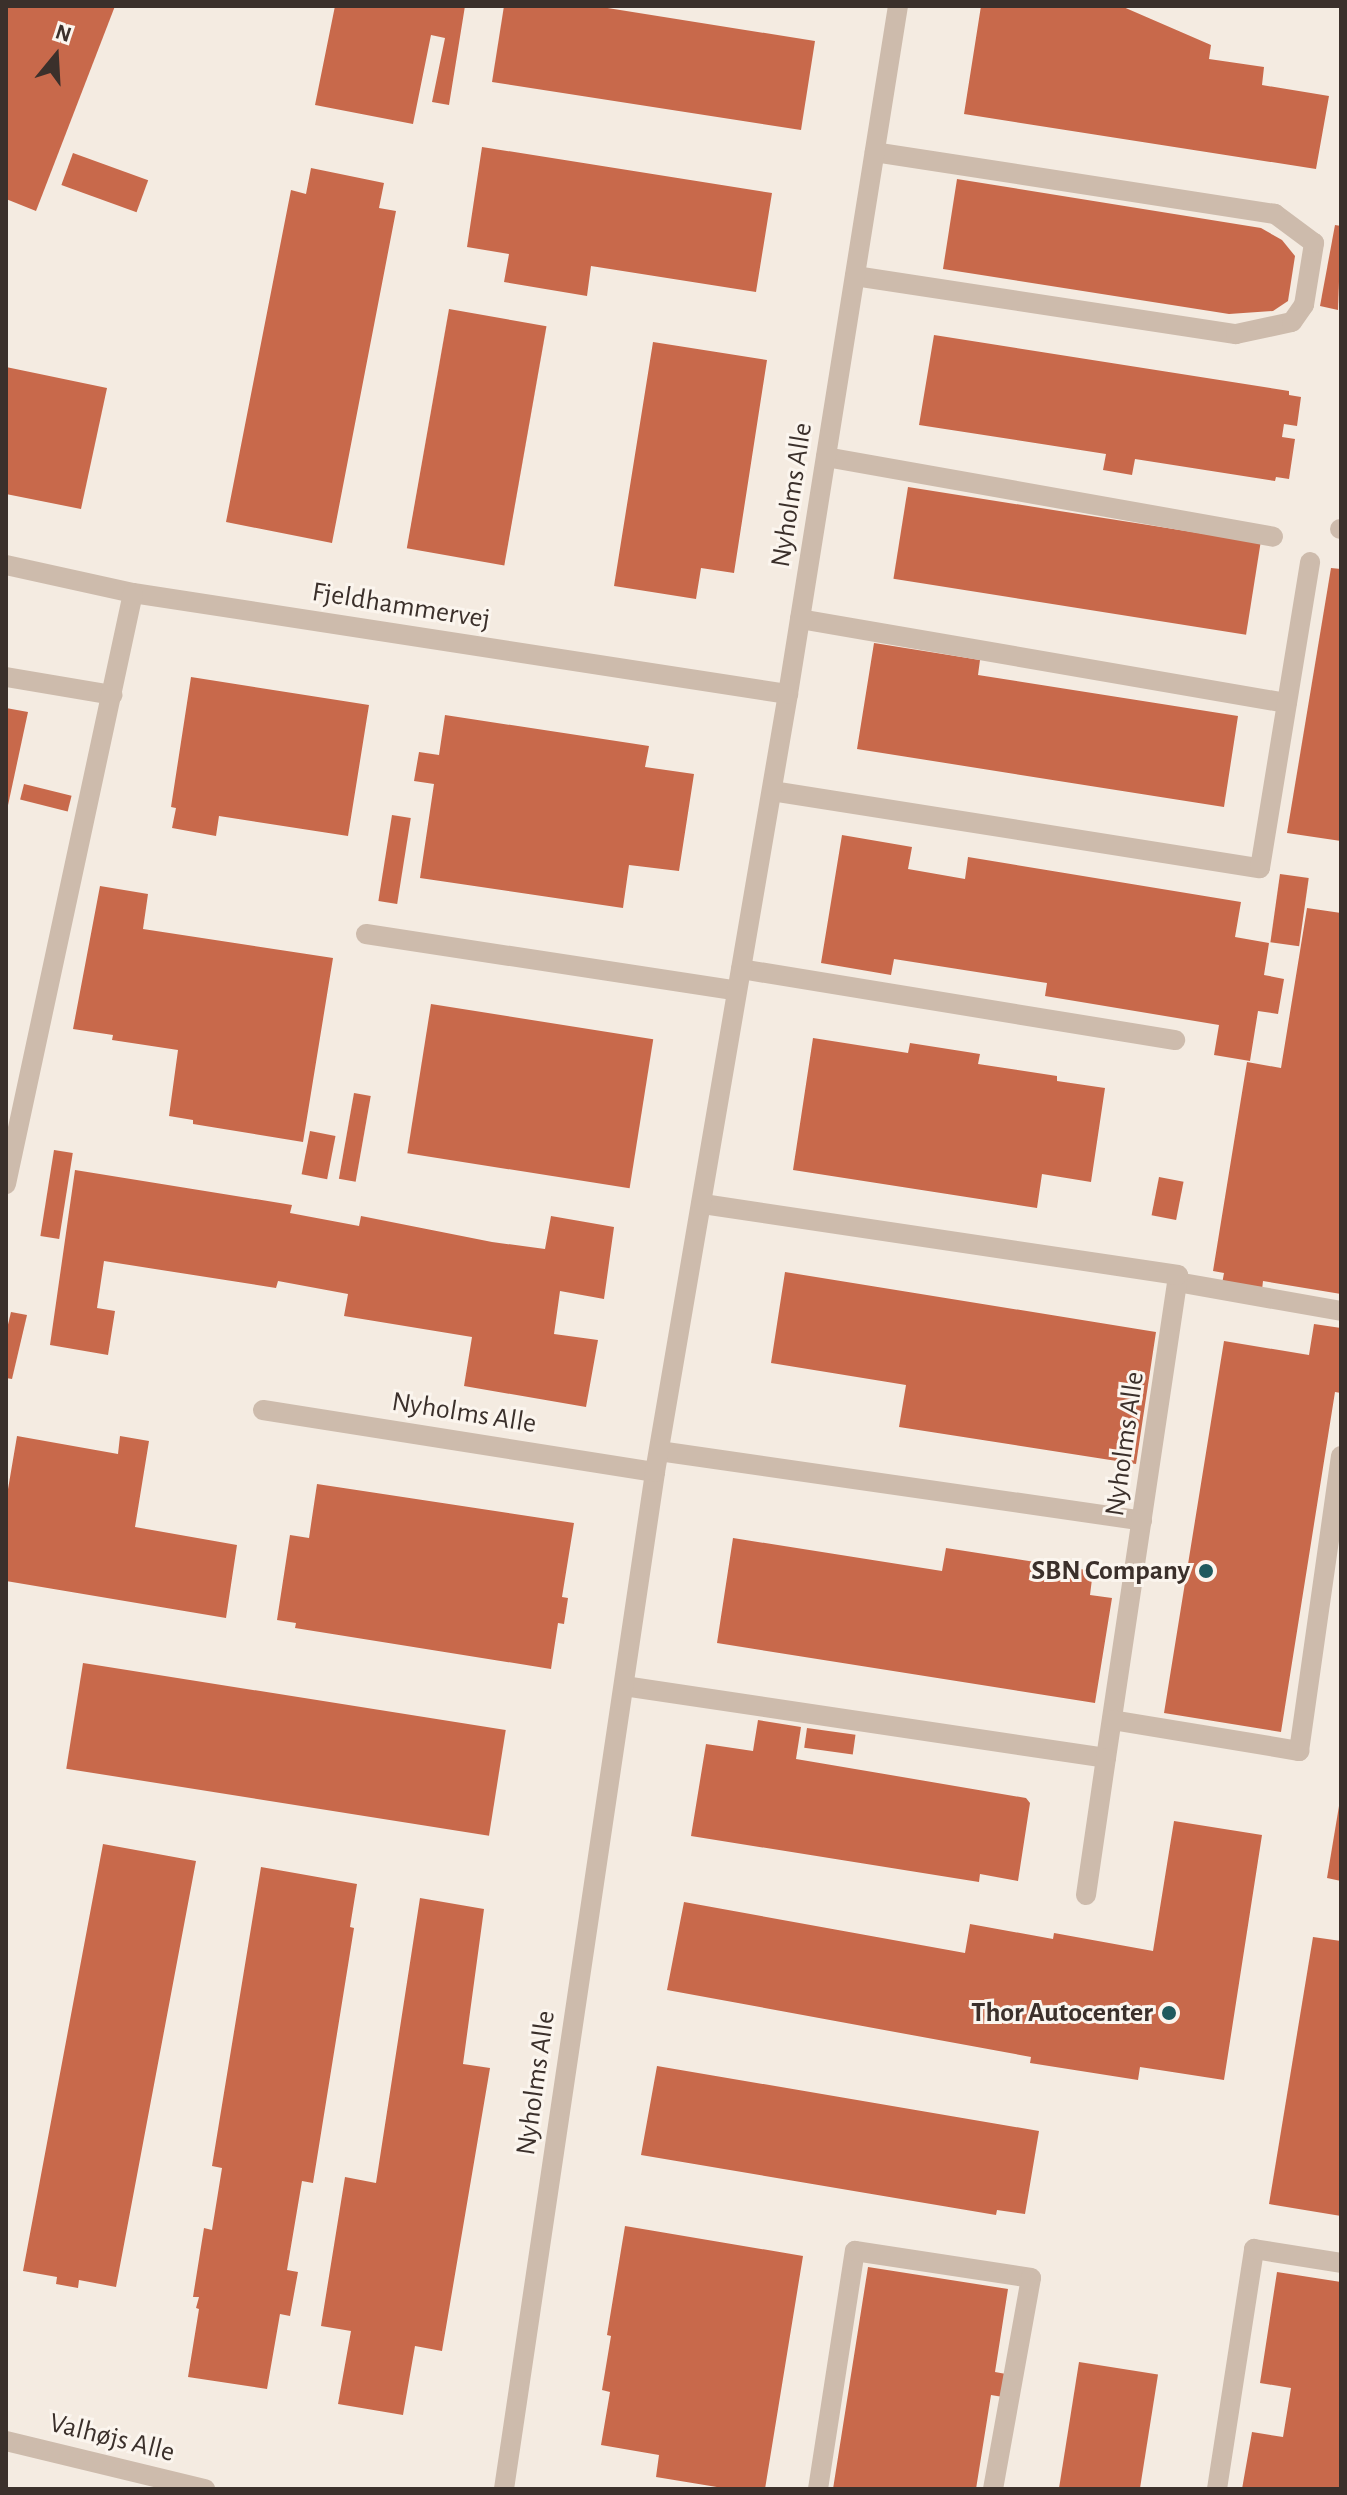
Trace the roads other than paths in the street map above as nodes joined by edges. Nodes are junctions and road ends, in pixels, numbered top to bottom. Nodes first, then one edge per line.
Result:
1 (898, 6) edge
2 (875, 152) junction
3 (855, 276) junction
4 (826, 457) junction
5 (1273, 537) dead end
6 (1310, 562) dead end
7 (6, 565) edge
8 (133, 593) junction
9 (800, 619) junction
10 (6, 677) edge
11 (788, 694) junction
12 (112, 695) junction
13 (1287, 703) junction
14 (772, 791) junction
15 (366, 934) dead end
16 (741, 969) junction
17 (737, 991) junction
18 (1175, 1040) dead end
19 (6, 1184) edge
20 (701, 1204) junction
21 (1177, 1282) junction
22 (1341, 1311) edge
23 (263, 1410) dead end
24 (659, 1451) junction
25 (1341, 1456) edge
26 (655, 1472) junction
27 (1142, 1521) junction
28 (624, 1686) junction
29 (1112, 1720) junction
30 (1106, 1758) junction
31 (1086, 1895) dead end
32 (1341, 2263) edge
33 (6, 2441) edge
34 (205, 2489) edge
35 (504, 2489) edge
36 (818, 2489) edge
37 (993, 2489) edge
38 (1217, 2489) edge

1 - 2 street, Nyholms Alle
2 - 3 street, Nyholms Alle
2 - 3 street
3 - 4 street, Nyholms Alle
4 - 5 street
4 - 9 street, Nyholms Alle
6 - 13 street
7 - 8 street, Fjeldhammervej
8 - 11 street, Fjeldhammervej
8 - 12 street
9 - 11 street, Nyholms Alle
9 - 13 street
10 - 12 street
11 - 14 street, Nyholms Alle
12 - 19 street
13 - 14 street
14 - 16 street, Nyholms Alle
15 - 17 street
16 - 17 street, Nyholms Alle
16 - 18 street
17 - 20 street, Nyholms Alle
20 - 21 street
20 - 24 street, Nyholms Alle
21 - 22 street
21 - 27 street, Nyholms Alle
23 - 26 street, Nyholms Alle
24 - 26 street, Nyholms Alle
24 - 27 street
25 - 29 street
26 - 28 street, Nyholms Alle
27 - 29 street, Nyholms Alle
28 - 30 street
28 - 35 street, Nyholms Alle
29 - 30 street, Nyholms Alle
30 - 31 street, Nyholms Alle
32 - 38 street
33 - 34 street, Valhøjs Alle
36 - 37 street

